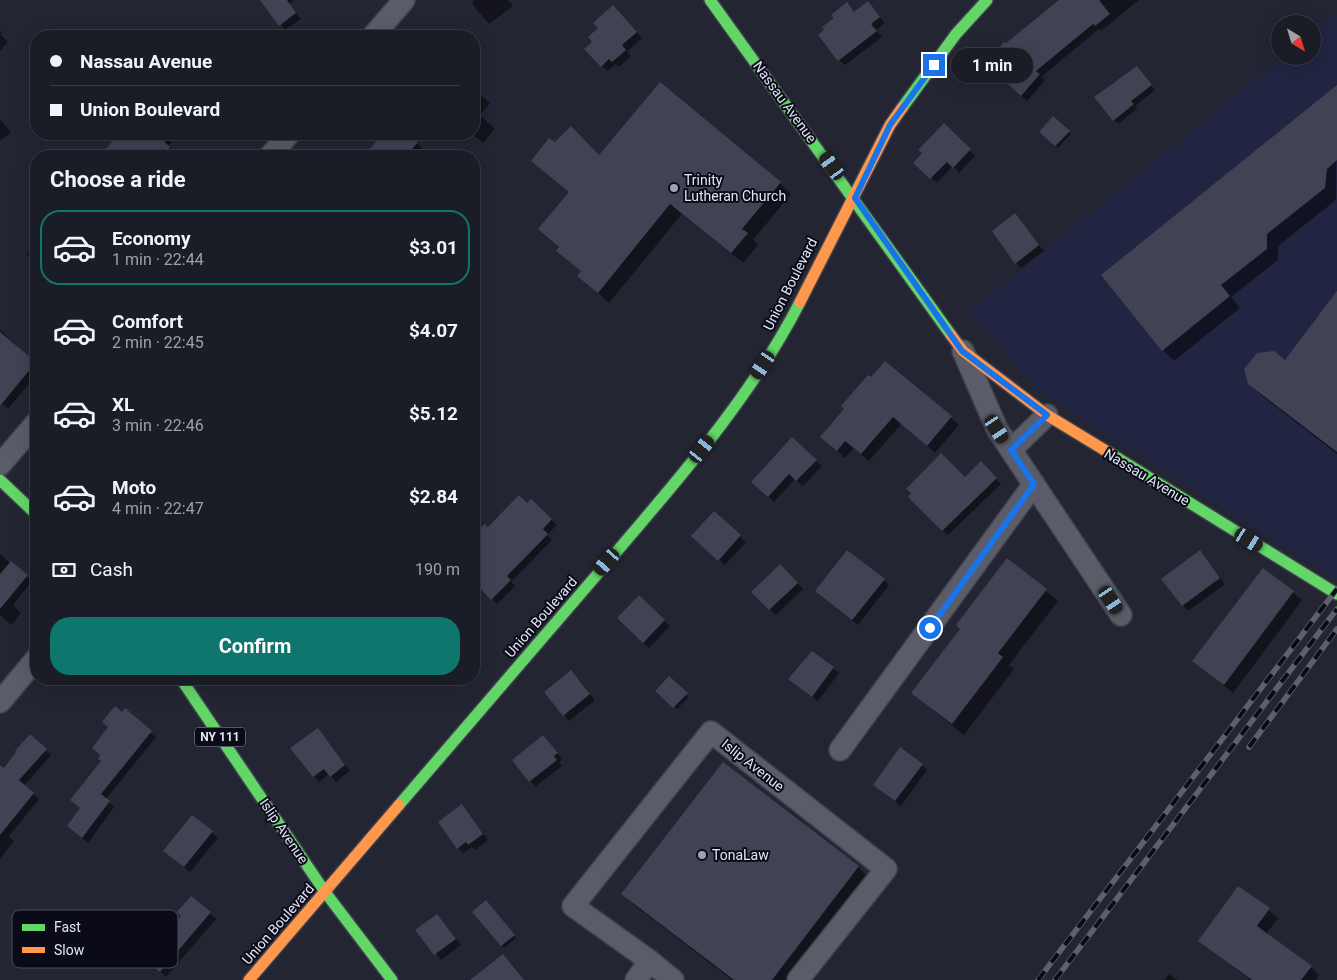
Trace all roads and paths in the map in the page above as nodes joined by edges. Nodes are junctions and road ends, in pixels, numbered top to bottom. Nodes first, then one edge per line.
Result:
1 (404, 0) edge
2 (710, 0) edge
3 (987, 0) edge
4 (378, 30) edge
5 (284, 140) edge
6 (275, 150) edge
7 (855, 198) junction
8 (962, 351) junction
9 (1047, 415) junction
10 (30, 430) edge
11 (1011, 450) junction
12 (0, 465) edge
13 (0, 480) edge
14 (1034, 484) junction
15 (30, 508) edge
16 (1337, 594) edge
17 (1121, 615) dead end
18 (30, 665) edge
19 (185, 685) edge
20 (0, 702) edge
21 (840, 750) dead end
22 (325, 892) junction
23 (650, 961) junction
24 (250, 980) edge
25 (392, 980) edge
26 (636, 980) edge
27 (672, 980) edge
28 (798, 980) edge

1 - 4 street
2 - 7 main road, Nassau Avenue
3 - 7 main road, Union Boulevard
5 - 6 street
7 - 8 main road, Nassau Avenue
7 - 22 main road, Union Boulevard
8 - 9 main road, Nassau Avenue
8 - 11 street, Nassau Avenue
9 - 11 street
9 - 16 main road, Nassau Avenue
10 - 12 street
11 - 14 street, Nassau Avenue
13 - 15 main road
14 - 17 street, Nassau Avenue
14 - 21 street
18 - 20 street
19 - 22 main road, Islip Avenue / NY 111
22 - 24 main road, Union Boulevard
22 - 25 main road, Islip Avenue / NY 111
23 - 26 street
23 - 27 street
23 - 28 street, Islip Avenue

